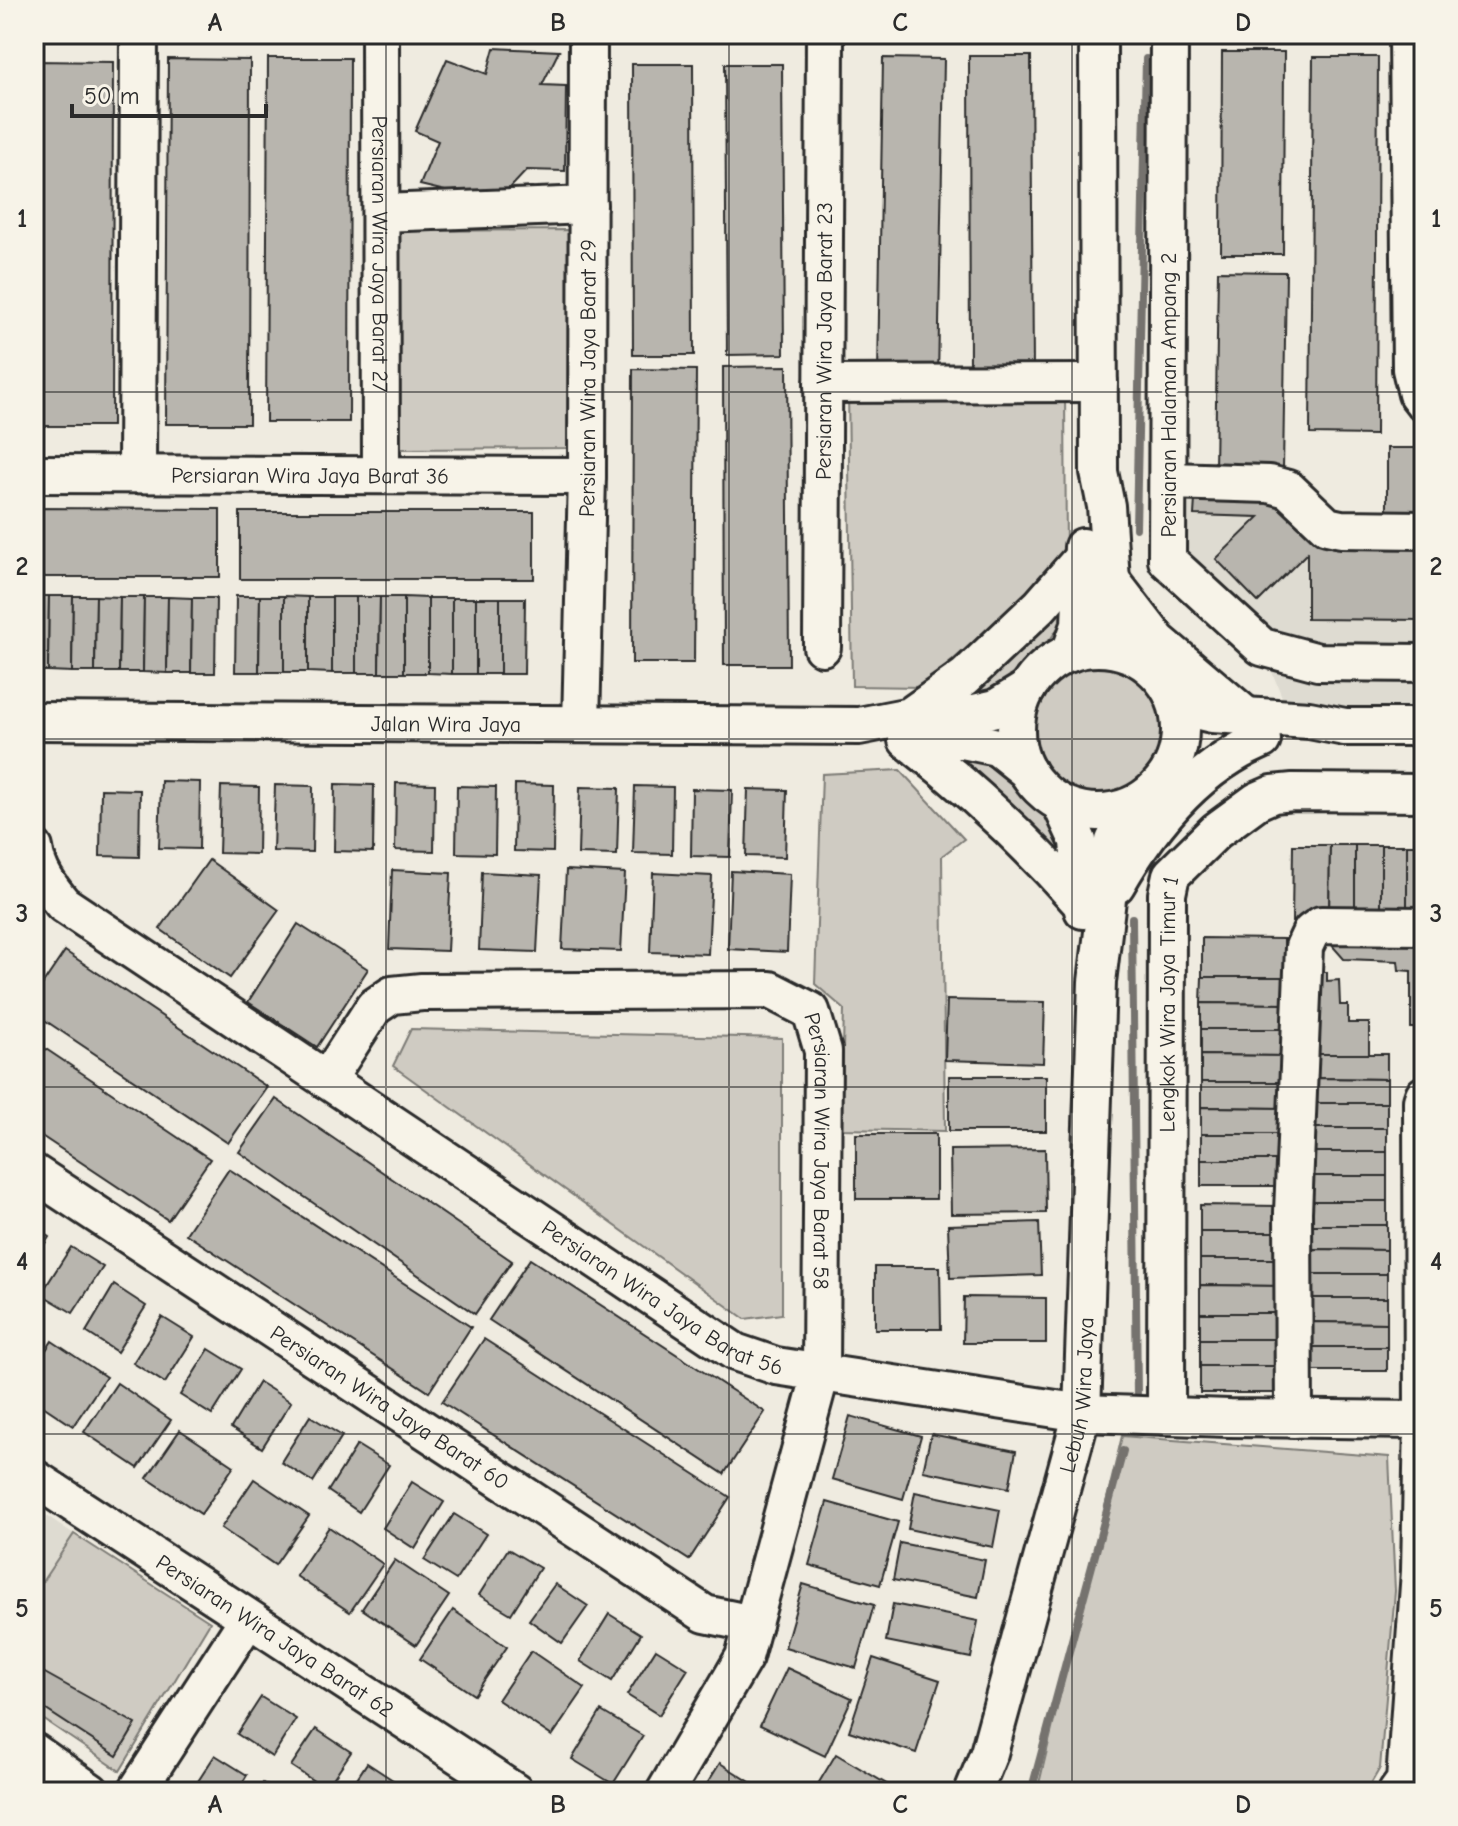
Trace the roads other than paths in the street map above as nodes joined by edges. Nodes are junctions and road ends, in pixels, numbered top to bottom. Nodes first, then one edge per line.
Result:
1 (139, 34) edge
2 (380, 34) edge
3 (588, 34) edge
4 (825, 34) edge
5 (1098, 34) edge
6 (1169, 34) edge
7 (1408, 34) edge
8 (588, 205) junction
9 (381, 213) junction
10 (1099, 383) junction
11 (823, 384) junction
12 (1424, 403) edge
13 (34, 474) edge
14 (137, 474) junction
15 (381, 475) junction
16 (587, 476) junction
17 (1169, 481) junction
18 (1424, 530) edge
19 (1096, 568) junction
20 (822, 647) dead end
21 (1070, 653) junction
22 (1131, 654) junction
23 (1424, 663) edge
24 (1027, 689) junction
25 (1178, 706) junction
26 (34, 721) edge
27 (581, 724) junction
28 (1424, 727) edge
29 (909, 728) junction
30 (1254, 728) junction
31 (1178, 753) junction
32 (1027, 771) junction
33 (1424, 793) edge
34 (1061, 804) junction
35 (1131, 806) junction
36 (34, 848) edge
37 (1095, 901) junction
38 (1424, 926) edge
39 (327, 1080) junction
40 (1424, 1095) edge
41 (34, 1173) edge
42 (1424, 1316) edge
43 (821, 1373) junction
44 (1082, 1413) junction
45 (1166, 1416) junction
46 (1294, 1419) junction
47 (1423, 1420) edge
48 (34, 1478) edge
49 (1422, 1571) edge
50 (248, 1619) junction
51 (753, 1624) junction
52 (34, 1752) edge
53 (1407, 1788) edge
54 (91, 1792) edge
55 (136, 1792) edge
56 (515, 1792) edge
57 (665, 1792) edge
58 (973, 1792) edge

1 - 14 street
2 - 9 street, Persiaran Wira Jaya Barat 27
3 - 8 street, Persiaran Wira Jaya Barat 29
4 - 11 street, Persiaran Wira Jaya Barat 23
5 - 10 street
6 - 17 street, Persiaran Halaman Ampang 2
7 - 12 street
8 - 9 street
8 - 16 street, Persiaran Wira Jaya Barat 29
9 - 15 street, Persiaran Wira Jaya Barat 27
10 - 11 street
10 - 19 street
11 - 20 street, Persiaran Wira Jaya Barat 23
13 - 14 street, Persiaran Wira Jaya Barat 36
14 - 15 street, Persiaran Wira Jaya Barat 36
15 - 16 street, Persiaran Wira Jaya Barat 36
16 - 27 street, Persiaran Wira Jaya Barat 29
17 - 18 street
17 - 23 street, Persiaran Halaman Ampang 2
19 - 21 street
19 - 22 street
19 - 29 street
19 - 30 street
21 - 22 street
21 - 24 street
22 - 25 street
24 - 29 street, Jalan Wira Jaya
24 - 32 street
25 - 30 street
25 - 31 street
26 - 27 street, Jalan Wira Jaya
27 - 29 street, Jalan Wira Jaya
28 - 30 street
29 - 32 street, Jalan Wira Jaya
29 - 37 street
30 - 31 street
30 - 37 street
31 - 35 street
32 - 34 street
33 - 45 street, Lengkok Wira Jaya Timur 1
34 - 35 street
34 - 37 street, Lebuh Wira Jaya
35 - 37 street, Lebuh Wira Jaya
36 - 39 street, Persiaran Wira Jaya Barat 56
37 - 44 street, Lebuh Wira Jaya
38 - 46 street
39 - 43 street, Persiaran Wira Jaya Barat 56
39 - 43 street, Persiaran Wira Jaya Barat 58
40 - 42 street
41 - 51 street, Persiaran Wira Jaya Barat 60
42 - 47 street
43 - 44 street, Persiaran Wira Jaya Barat 56
43 - 51 street, Persiaran Wira Jaya Barat 58
44 - 45 street, Persiaran Wira Jaya Barat 56
44 - 58 street, Lebuh Wira Jaya
45 - 46 street, Persiaran Wira Jaya Barat 56
46 - 47 street, Persiaran Wira Jaya Barat 56
47 - 49 street
48 - 50 street, Persiaran Wira Jaya Barat 62
49 - 53 street
50 - 55 street
50 - 56 street, Persiaran Wira Jaya Barat 62
51 - 57 street, Persiaran Wira Jaya Barat 58
52 - 54 street

